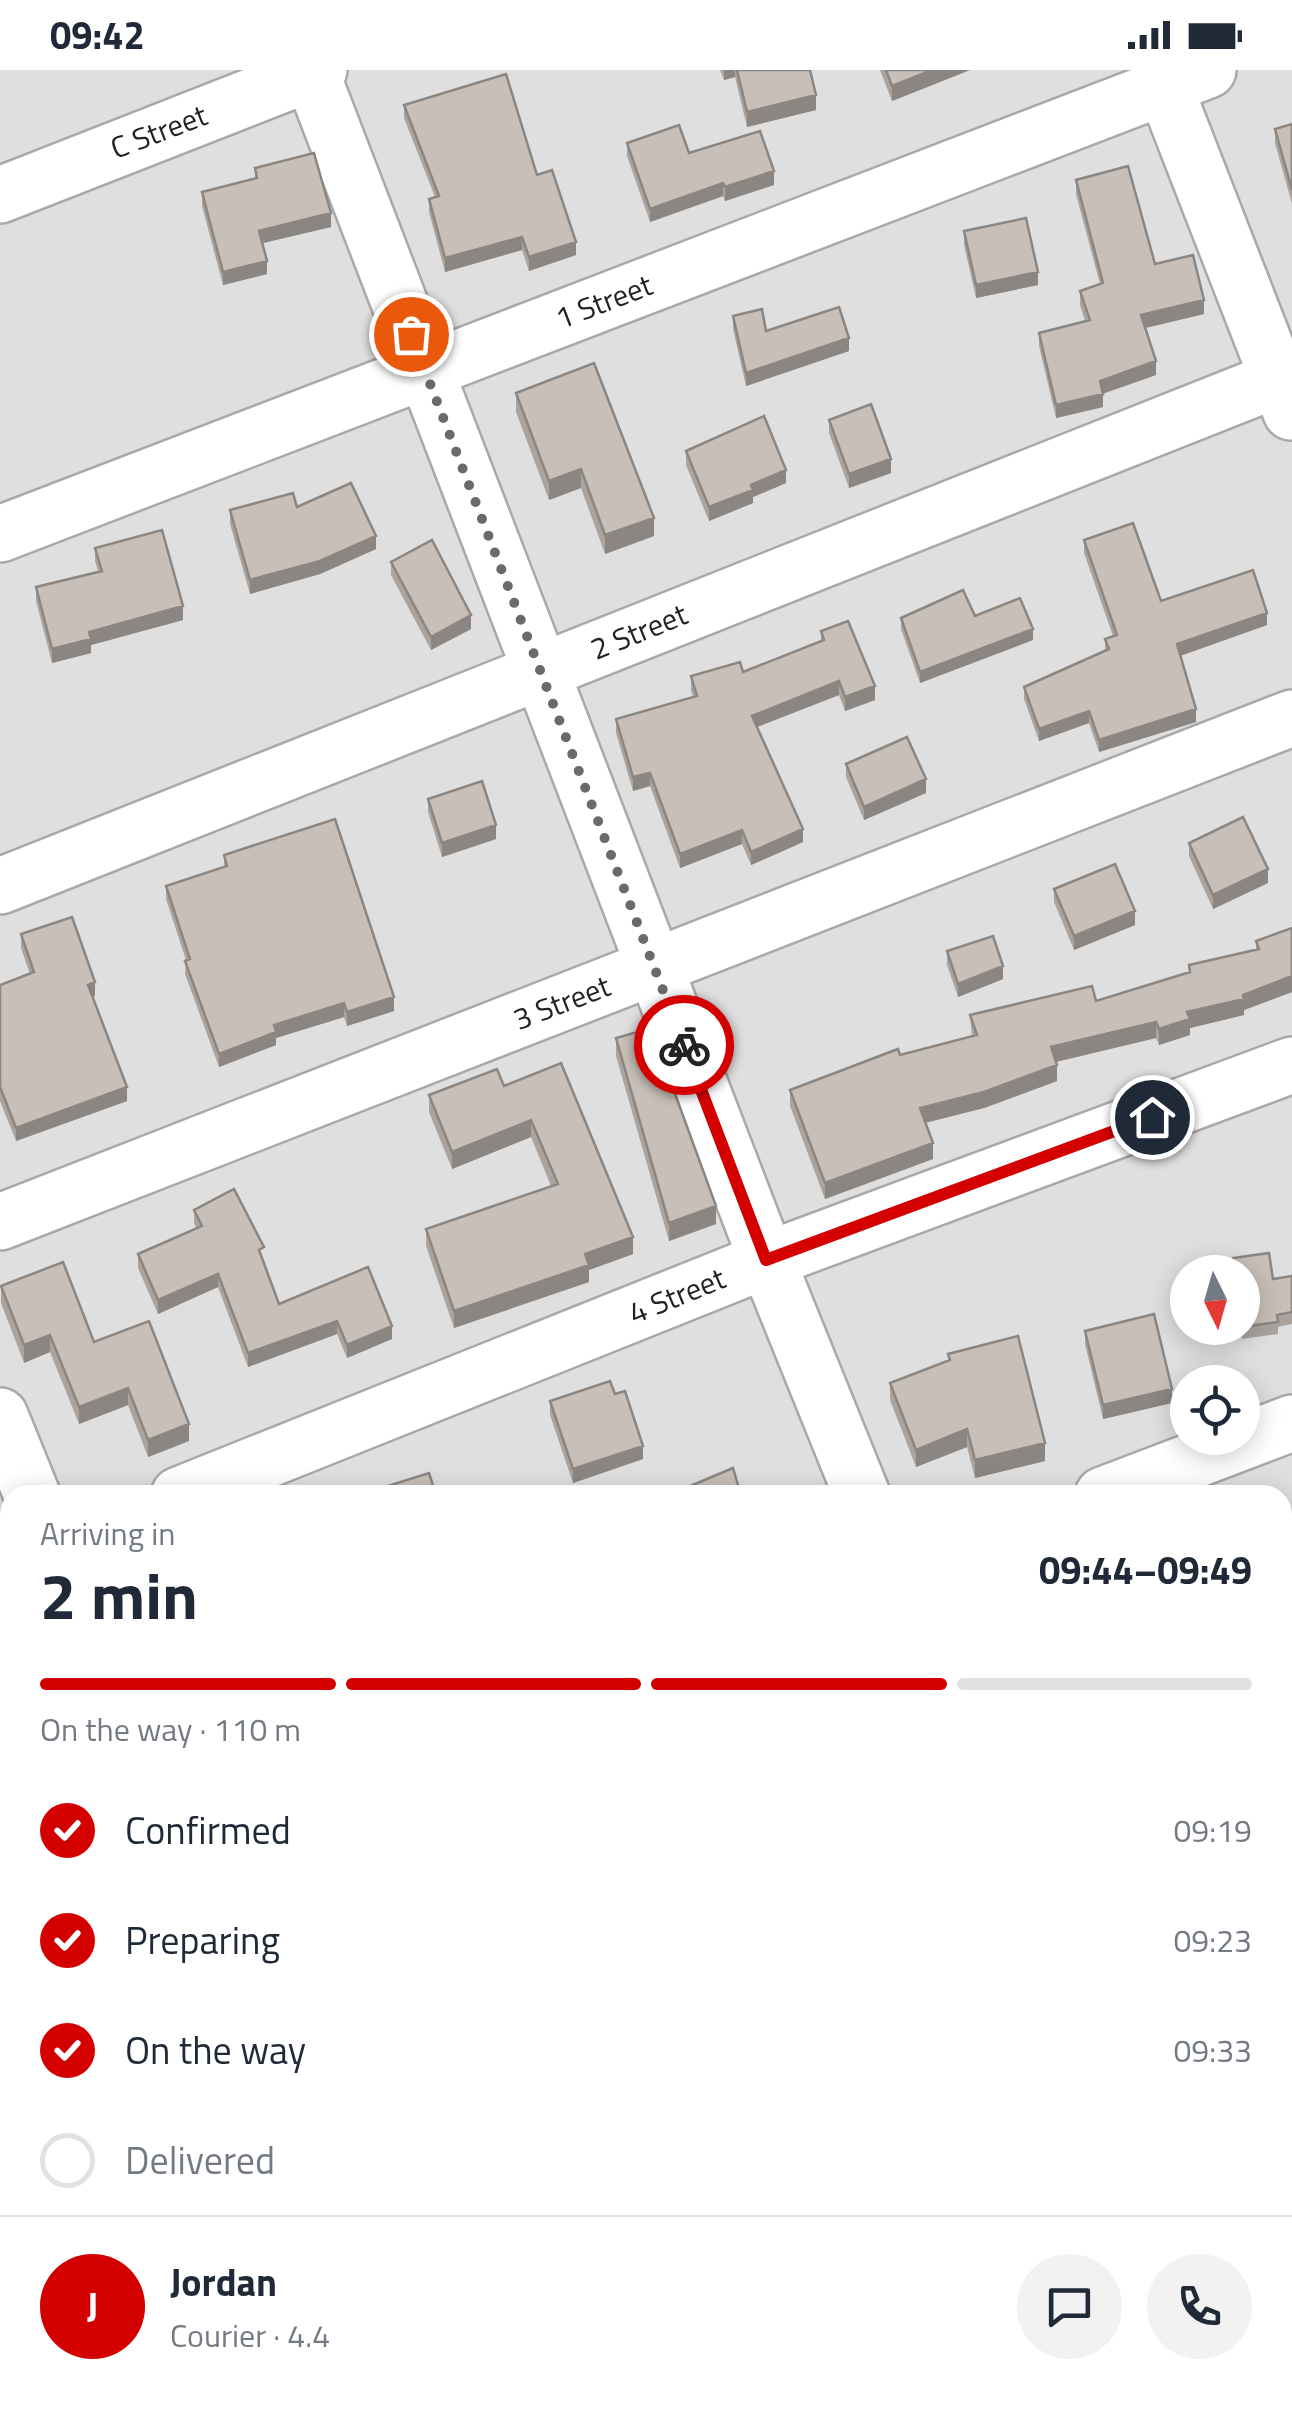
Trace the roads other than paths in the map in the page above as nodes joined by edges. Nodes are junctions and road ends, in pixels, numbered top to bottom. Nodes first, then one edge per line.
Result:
1 (313, 71) edge
2 (1177, 76) edge
3 (0, 195) edge
4 (425, 371) junction
5 (1285, 396) edge
6 (0, 534) edge
7 (540, 671) junction
8 (1292, 718) edge
9 (0, 886) edge
10 (654, 967) junction
11 (1292, 1065) edge
12 (0, 1222) edge
13 (766, 1260) junction
14 (0, 1416) edge
15 (1292, 1423) edge
16 (28, 1485) edge
17 (203, 1485) edge
18 (858, 1485) edge
19 (1128, 1485) edge

1 - 3 street, C Street
1 - 4 street
2 - 4 street, 1 Street
2 - 5 street
4 - 6 street, 1 Street
4 - 7 street
5 - 7 street, 2 Street
7 - 9 street, 2 Street
7 - 10 street
8 - 10 street, 3 Street
10 - 12 street, 3 Street
10 - 13 street
11 - 13 street, 4 Street
13 - 17 street, 4 Street
13 - 18 street
14 - 16 street
15 - 19 street

